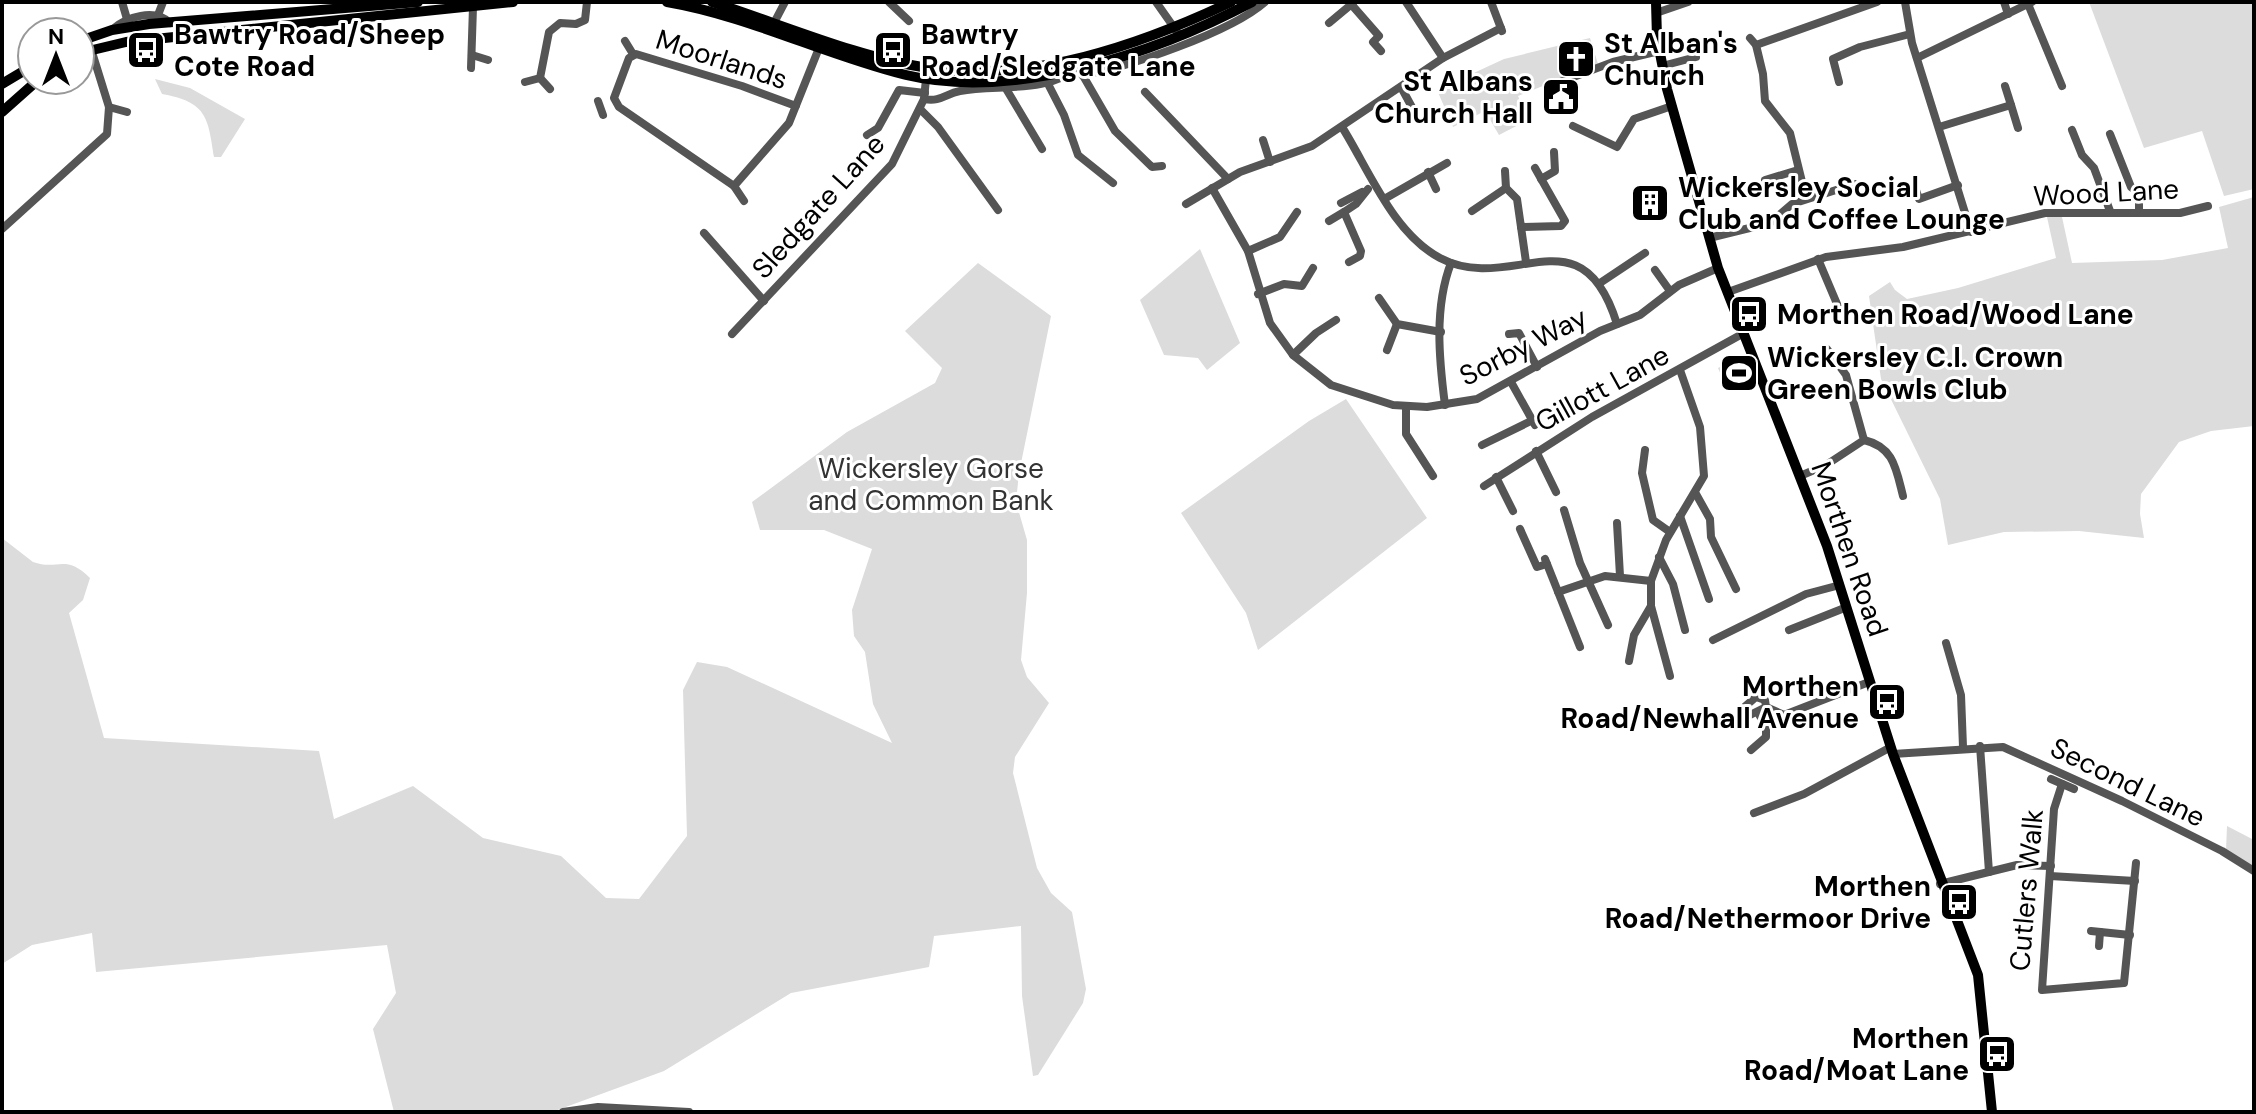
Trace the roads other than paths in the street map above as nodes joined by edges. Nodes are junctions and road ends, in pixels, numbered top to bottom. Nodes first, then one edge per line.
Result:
1 (122, 2) edge
2 (163, 2) edge
3 (418, 2) edge
4 (513, 2) edge
5 (587, 2) edge
6 (667, 2) edge
7 (712, 2) edge
8 (785, 2) edge
9 (889, 2) edge
10 (1156, 2) edge
11 (1231, 2) edge
12 (1252, 2) edge
13 (1265, 2) edge
14 (1406, 2) edge
15 (1491, 2) edge
16 (1688, 2) edge
17 (1877, 2) edge
18 (1905, 2) edge
19 (2004, 2) edge
20 (1353, 3) edge
21 (2030, 3) edge
22 (391, 4) edge
23 (1222, 5) edge
24 (473, 7) junction
25 (1656, 7) edge
26 (2008, 14) junction
27 (158, 15) junction
28 (1166, 15) junction
29 (127, 19) junction
30 (775, 21) junction
31 (909, 21) dead end
32 (171, 23) junction
33 (1329, 23) dead end
34 (112, 30) junction
35 (804, 31) junction
36 (1178, 32) junction
37 (1910, 34) junction
38 (96, 36) edge
39 (175, 37) junction
40 (1157, 37) junction
41 (625, 41) dead end
42 (839, 42) junction
43 (819, 48) junction
44 (96, 49) edge
45 (1381, 51) dead end
46 (1659, 51) junction
47 (633, 54) junction
48 (472, 55) junction
49 (1696, 57) dead end
50 (1443, 58) junction
51 (1917, 58) junction
52 (488, 60) dead end
53 (859, 60) junction
54 (1662, 66) junction
55 (471, 68) dead end
56 (1080, 71) junction
57 (96, 75) edge
58 (540, 78) junction
59 (926, 79) junction
60 (525, 82) dead end
61 (1047, 82) junction
62 (1839, 82) dead end
63 (1555, 84) dead end
64 (2005, 86) dead end
65 (2062, 86) dead end
66 (1005, 87) junction
67 (1401, 87) junction
68 (550, 89) dead end
69 (1145, 92) dead end
70 (19, 96) edge
71 (925, 96) junction
72 (614, 102) junction
73 (2011, 105) junction
74 (796, 106) junction
75 (1672, 106) junction
76 (109, 107) junction
77 (921, 110) junction
78 (1414, 111) dead end
79 (2, 112) edge
80 (127, 112) dead end
81 (603, 115) dead end
82 (1573, 126) dead end
83 (1342, 127) junction
84 (1939, 127) junction
85 (2018, 128) dead end
86 (2072, 130) dead end
87 (2110, 134) dead end
88 (867, 135) dead end
89 (1263, 140) dead end
90 (1042, 149) dead end
91 (1554, 152) dead end
92 (1270, 162) junction
93 (1447, 163) dead end
94 (1162, 166) dead end
95 (1535, 168) dead end
96 (1798, 170) junction
97 (1505, 171) dead end
98 (1428, 172) junction
99 (1228, 179) junction
100 (1541, 179) junction
101 (1765, 180) dead end
102 (1113, 183) dead end
103 (1377, 184) junction
104 (1855, 184) dead end
105 (1958, 185) junction
106 (734, 186) junction
107 (1915, 187) dead end
108 (1212, 188) junction
109 (1506, 188) junction
110 (1436, 189) dead end
111 (1386, 198) junction
112 (1806, 198) junction
113 (744, 201) dead end
114 (1186, 204) dead end
115 (2208, 206) dead end
116 (1342, 208) junction
117 (998, 210) dead end
118 (2110, 211) junction
119 (2139, 211) junction
120 (1297, 212) dead end
121 (1470, 212) dead end
122 (1329, 221) dead end
123 (1288, 227) junction
124 (1521, 227) junction
125 (2, 229) edge
126 (1971, 232) junction
127 (704, 233) dead end
128 (1299, 235) dead end
129 (1709, 238) junction
130 (1248, 251) junction
131 (1645, 253) dead end
132 (1818, 259) junction
133 (1349, 262) dead end
134 (1526, 262) junction
135 (1451, 263) junction
136 (1718, 268) junction
137 (1655, 270) dead end
138 (1322, 277) dead end
139 (1600, 283) junction
140 (1670, 291) junction
141 (1728, 292) junction
142 (1258, 294) junction
143 (1379, 298) dead end
144 (764, 301) junction
145 (1840, 311) dead end
146 (1336, 320) dead end
147 (1397, 324) junction
148 (1617, 324) junction
149 (1518, 331) dead end
150 (1441, 332) junction
151 (1744, 333) junction
152 (732, 334) dead end
153 (1827, 349) dead end
154 (1387, 350) dead end
155 (1293, 355) junction
156 (1537, 367) junction
157 (1680, 370) junction
158 (1511, 382) junction
159 (1445, 405) junction
160 (1406, 407) junction
161 (1864, 440) junction
162 (1482, 445) dead end
163 (1536, 451) junction
164 (1641, 456) dead end
165 (1433, 476) dead end
166 (1800, 476) junction
167 (1496, 477) junction
168 (1484, 486) dead end
169 (1556, 492) dead end
170 (1696, 494) junction
171 (1903, 496) dead end
172 (1564, 510) dead end
173 (1513, 511) dead end
174 (1680, 516) junction
175 (1617, 523) dead end
176 (1520, 529) dead end
177 (1670, 532) junction
178 (1659, 557) junction
179 (1620, 576) junction
180 (1588, 581) junction
181 (1651, 581) junction
182 (1840, 585) junction
183 (1736, 589) dead end
184 (1558, 592) junction
185 (1709, 599) dead end
186 (1651, 606) junction
187 (1847, 607) junction
188 (1609, 627) dead end
189 (1685, 630) dead end
190 (1789, 630) dead end
191 (1713, 640) dead end
192 (1946, 643) dead end
193 (1568, 646) dead end
194 (1629, 661) dead end
195 (1670, 676) dead end
196 (1869, 682) junction
197 (1980, 746) junction
198 (1963, 747) junction
199 (1751, 750) dead end
200 (1892, 750) junction
201 (2051, 779) dead end
202 (2062, 784) junction
203 (2074, 789) dead end
204 (1754, 813) dead end
205 (2136, 863) dead end
206 (2051, 871) junction
207 (2254, 871) edge
208 (1989, 872) junction
209 (2135, 881) junction
210 (1940, 884) junction
211 (2130, 935) junction
212 (2099, 946) dead end
213 (563, 1112) edge
214 (689, 1112) edge
215 (1992, 1112) edge

1 - 29 street
2 - 27 street
3 - 22 main road
4 - 24 main road
5 - 58 street
6 - 43 main road
7 - 30 main road
8 - 30 street
9 - 31 street
10 - 28 street
11 - 23 main road
12 - 36 main road
13 - 56 street
14 - 50 street
15 - 50 street
16 - 25 street
17 - 96 street
18 - 37 street
19 - 26 street
20 - 33 street
20 - 45 street
21 - 26 street
21 - 65 street
22 - 32 main road
23 - 36 main road
24 - 39 main road
24 - 48 street
25 - 46 main road, Morthen Road
26 - 51 street
27 - 29 street
27 - 32 street
28 - 36 street
28 - 40 street
29 - 34 street
30 - 35 main road
32 - 34 main road
32 - 39 main road
34 - 38 main road
35 - 42 main road
35 - 43 street
36 - 40 main road
37 - 51 street
37 - 62 street
39 - 44 main road
40 - 42 main road
40 - 56 main road
41 - 47 street, Moorlands
42 - 53 main road
43 - 53 main road
43 - 74 street, Moorlands
46 - 54 main road, Morthen Road
46 - 63 street
47 - 72 street, Moorlands
47 - 74 street, Moorlands
48 - 52 street
48 - 55 street
49 - 54 street
50 - 67 street
51 - 84 street
53 - 59 main road
54 - 75 main road, Morthen Road
56 - 59 main road
56 - 61 street
56 - 94 street
57 - 76 street
58 - 60 street
58 - 68 street
59 - 71 street, Sledgate Lane
61 - 66 street
61 - 102 street
64 - 73 street
66 - 71 street
66 - 90 street
67 - 78 street
67 - 83 street
69 - 99 street
70 - 79 main road
71 - 77 street, Sledgate Lane
71 - 88 street
72 - 81 street
72 - 106 street
73 - 84 street
73 - 85 street
74 - 106 street, Moorlands
75 - 82 street
75 - 129 main road, Morthen Road
76 - 80 street
76 - 125 street
77 - 117 street
77 - 144 street, Sledgate Lane
83 - 92 street
83 - 103 street
84 - 105 street
86 - 118 street
87 - 119 street
89 - 92 street
91 - 100 street
92 - 99 street
93 - 98 street
95 - 100 street
96 - 101 street
96 - 112 street
97 - 109 street
98 - 110 street
98 - 111 street
99 - 108 street
100 - 124 street
103 - 111 street
103 - 116 street
104 - 112 street
105 - 107 street
105 - 126 street
106 - 113 street
108 - 114 street
108 - 130 street, Sorby Way
109 - 121 street
109 - 124 street
111 - 135 street
112 - 129 street
115 - 119 street, Wood Lane
116 - 122 street
116 - 133 street
118 - 119 street, Wood Lane
118 - 126 street, Wood Lane
120 - 123 street
123 - 128 street
123 - 130 street
124 - 134 street
126 - 132 street, Wood Lane
127 - 144 street
129 - 136 main road, Morthen Road
130 - 142 street, Sorby Way
131 - 139 street
132 - 141 street, Wood Lane
132 - 145 street
134 - 135 street
134 - 139 street
135 - 150 street
136 - 140 street, Sorby Way
136 - 141 main road, Morthen Road
137 - 140 street
138 - 142 street
139 - 148 street
140 - 148 street, Sorby Way
141 - 151 main road, Morthen Road
142 - 155 street, Sorby Way
143 - 147 street
144 - 152 street, Sledgate Lane
146 - 155 street
147 - 150 street
147 - 154 street
148 - 156 street, Sorby Way
149 - 156 street
150 - 159 street
151 - 157 street, Gillott Lane
151 - 166 main road, Morthen Road
153 - 161 street
155 - 160 street, Sorby Way
156 - 158 street, Sorby Way
157 - 163 street, Gillott Lane
157 - 170 street
158 - 159 street, Sorby Way
158 - 162 street
159 - 160 street, Sorby Way
160 - 165 street
161 - 166 street
161 - 171 street
163 - 167 street, Gillott Lane
163 - 169 street
164 - 177 street
166 - 182 main road, Morthen Road
167 - 168 street, Gillott Lane
167 - 173 street
170 - 174 street
170 - 183 street
172 - 180 street
174 - 177 street
174 - 185 street
175 - 179 street
176 - 184 street
177 - 178 street
178 - 181 street
178 - 189 street
179 - 180 street
179 - 181 street
180 - 184 street
180 - 188 street
181 - 186 street
182 - 187 main road, Morthen Road
182 - 191 street
184 - 193 street
186 - 194 street
186 - 195 street
187 - 190 street
187 - 196 main road, Morthen Road
192 - 198 street
196 - 199 street
196 - 200 main road, Morthen Road
197 - 198 street, Second Lane
197 - 207 street, Second Lane
197 - 208 street
198 - 200 street, Second Lane
200 - 204 street
200 - 210 main road, Morthen Road
201 - 202 street, Cutlers Walk
202 - 203 street, Cutlers Walk
202 - 206 street, Cutlers Walk
205 - 209 street, Cutlers Walk
206 - 208 street
206 - 209 street
206 - 211 street, Cutlers Walk
208 - 210 street
209 - 211 street, Cutlers Walk
210 - 215 main road, Morthen Road
211 - 212 street
213 - 214 street

